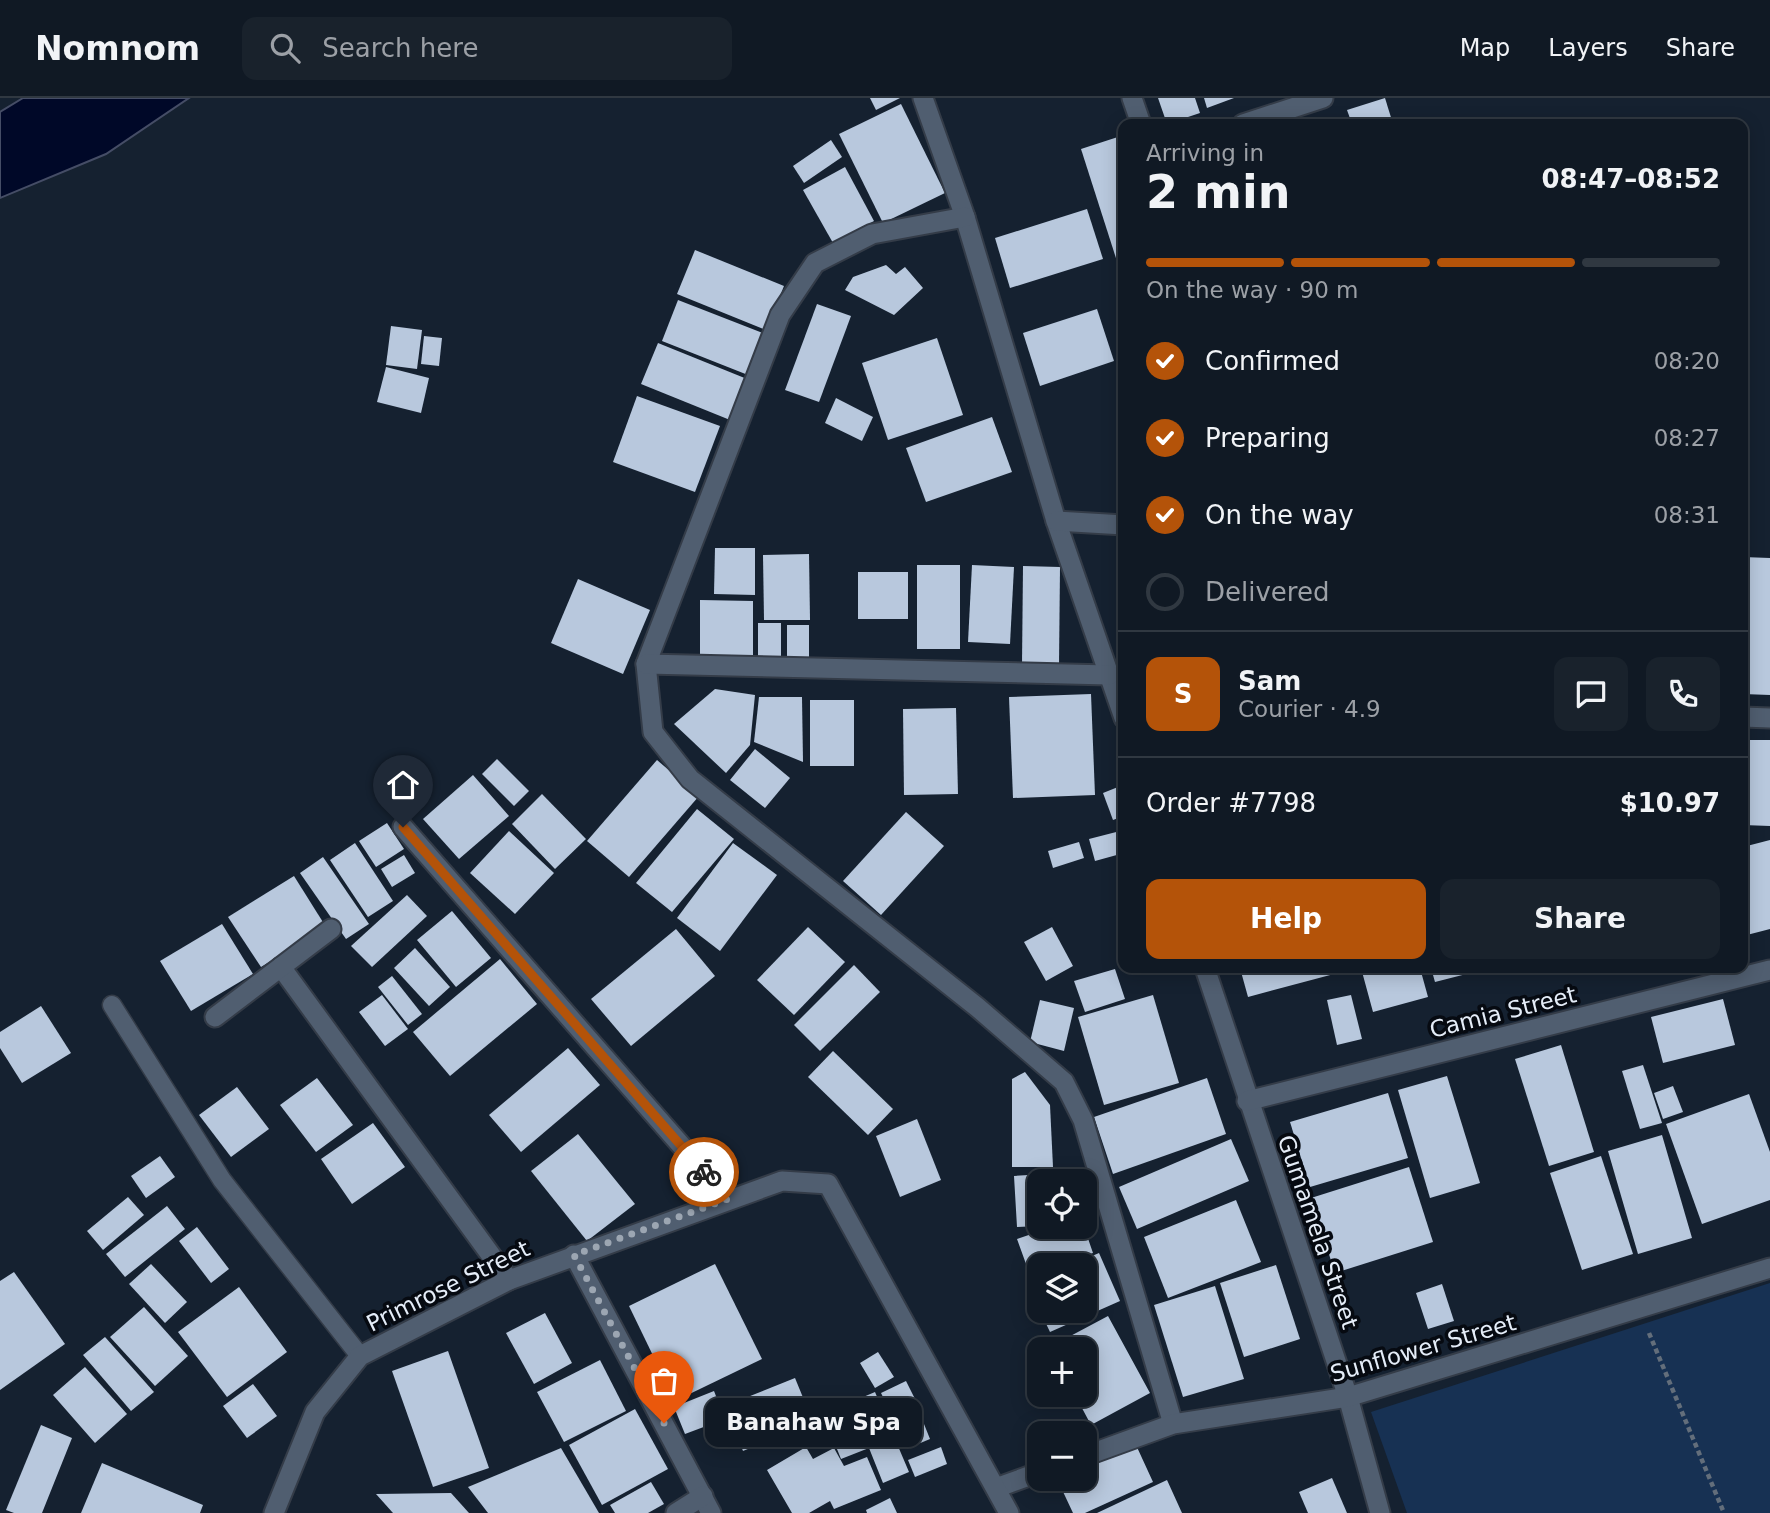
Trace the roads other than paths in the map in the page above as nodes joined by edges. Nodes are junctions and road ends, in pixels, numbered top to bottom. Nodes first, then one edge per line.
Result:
1 (923, 98) edge
2 (1132, 98) edge
3 (1323, 98) edge
4 (1139, 119) edge
5 (1258, 119) edge
6 (965, 217) junction
7 (1056, 521) junction
8 (1118, 525) edge
9 (646, 664) junction
10 (1109, 675) junction
11 (1118, 701) edge
12 (1748, 717) edge
13 (1770, 718) edge
14 (403, 827) dead end
15 (331, 929) dead end
16 (281, 967) junction
17 (1770, 970) edge
18 (1207, 973) edge
19 (112, 1005) dead end
20 (215, 1017) dead end
21 (1247, 1101) junction
22 (728, 1199) junction
23 (574, 1255) junction
24 (1770, 1268) edge
25 (509, 1280) junction
26 (360, 1356) junction
27 (1348, 1397) junction
28 (1173, 1424) junction
29 (1097, 1452) edge
30 (1027, 1477) edge
31 (996, 1488) junction
32 (707, 1504) edge
33 (274, 1513) edge
34 (676, 1513) edge
35 (1009, 1513) edge
36 (1380, 1513) edge

1 - 6 street
2 - 4 street
3 - 5 street
6 - 7 street
6 - 9 street
7 - 8 street
7 - 10 street
9 - 10 street
9 - 28 street
10 - 11 street
12 - 13 street
14 - 22 street
15 - 16 street
16 - 20 street
16 - 25 street
17 - 21 street, Camia Street
18 - 21 street, Gumamela Street
19 - 26 lane
21 - 27 street, Gumamela Street
22 - 23 street, Primrose Street
22 - 31 street, Primrose Street
23 - 25 street, Primrose Street
23 - 32 street
24 - 27 street, Sunflower Street
25 - 26 street, Primrose Street
26 - 33 street, Primrose Street
27 - 28 street, Sunflower Street
27 - 36 street, Gumamela Street
28 - 29 street, Sunflower Street
30 - 31 street
31 - 35 street, Primrose Street
32 - 34 street

